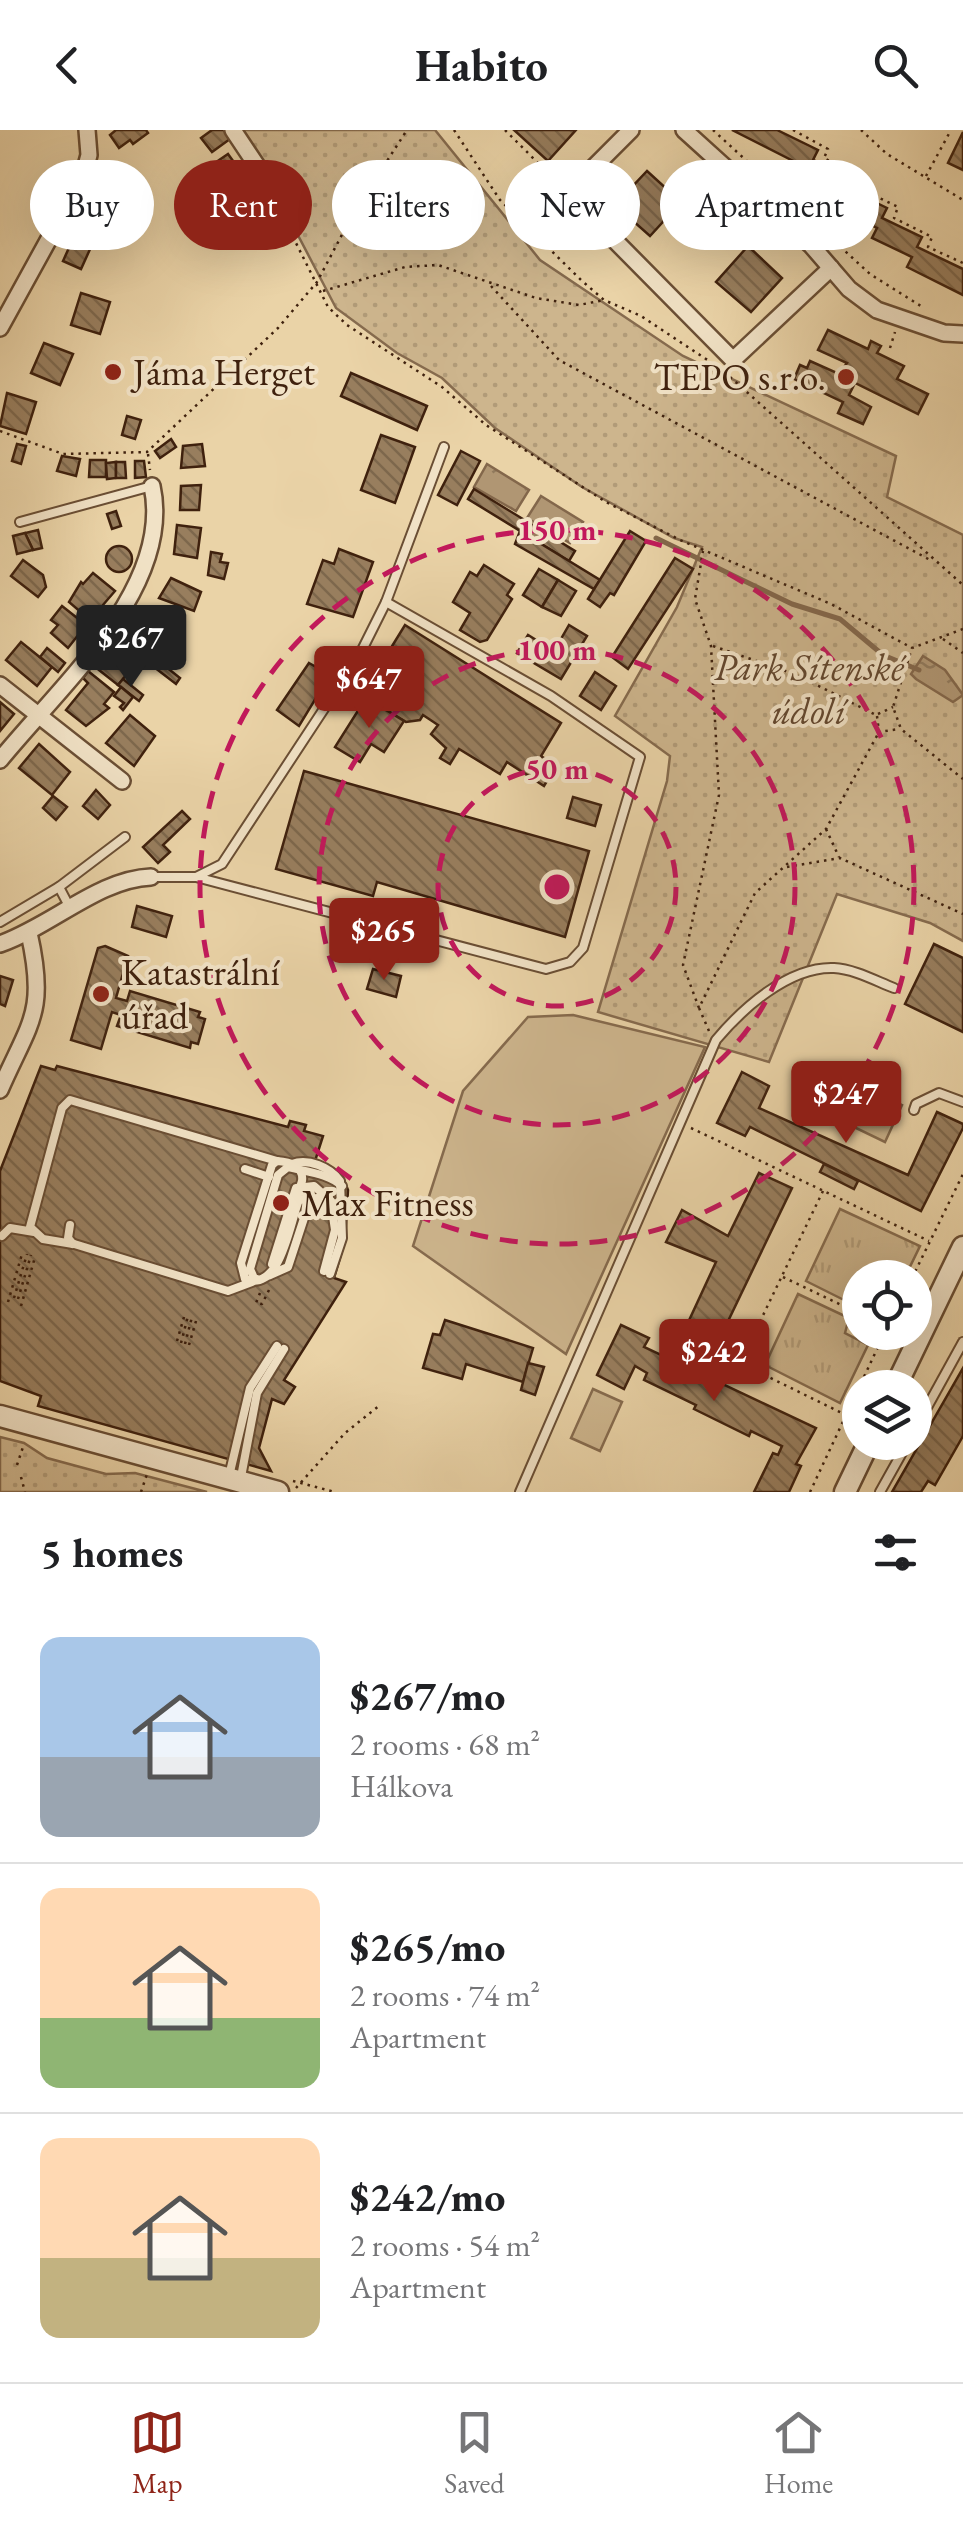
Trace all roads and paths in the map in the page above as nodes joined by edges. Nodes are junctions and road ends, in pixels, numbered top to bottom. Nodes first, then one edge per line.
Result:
1 (87, 130) edge
2 (232, 130) edge
3 (408, 130) edge
4 (454, 130) edge
5 (505, 130) edge
6 (631, 130) edge
7 (684, 130) edge
8 (713, 130) edge
9 (724, 130) edge
10 (793, 130) edge
11 (861, 130) edge
12 (944, 130) edge
13 (951, 130) edge
14 (947, 138) junction
15 (727, 142) junction
16 (253, 160) edge
17 (535, 160) edge
18 (601, 160) edge
19 (926, 176) junction
20 (963, 200) edge
21 (301, 250) edge
22 (624, 250) edge
23 (963, 264) edge
24 (830, 268) junction
25 (317, 282) junction
26 (491, 286) junction
27 (322, 292) junction
28 (604, 300) junction
29 (928, 310) dead end
30 (898, 326) dead end
31 (0, 328) edge
32 (962, 334) edge
33 (890, 348) dead end
34 (0, 430) edge
35 (444, 448) dead end
36 (148, 452) junction
37 (152, 486) junction
38 (20, 522) dead end
39 (704, 551) junction
40 (937, 564) junction
41 (963, 585) edge
42 (386, 602) junction
43 (963, 629) edge
44 (942, 638) junction
45 (712, 646) junction
46 (912, 648) junction
47 (963, 654) edge
48 (0, 685) edge
49 (893, 707) junction
50 (37, 714) junction
51 (876, 715) junction
52 (902, 729) junction
53 (879, 732) junction
54 (0, 760) edge
55 (963, 779) edge
56 (122, 781) dead end
57 (826, 830) junction
58 (125, 837) dead end
59 (840, 858) junction
60 (786, 867) junction
61 (144, 877) joint
62 (196, 877) junction
63 (59, 887) junction
64 (72, 910) junction
65 (963, 914) edge
66 (0, 922) edge
67 (29, 934) junction
68 (0, 944) edge
69 (894, 988) dead end
70 (699, 1008) junction
71 (716, 1040) junction
72 (0, 1090) edge
73 (963, 1102) edge
74 (62, 1108) dead end
75 (914, 1110) dead end
76 (680, 1123) junction
77 (277, 1161) junction
78 (288, 1167) junction
79 (245, 1168) dead end
80 (963, 1174) edge
81 (275, 1182) junction
82 (822, 1191) junction
83 (331, 1203) junction
84 (70, 1225) dead end
85 (2, 1236) edge
86 (929, 1241) junction
87 (73, 1244) junction
88 (963, 1247) edge
89 (28, 1255) junction
90 (920, 1260) edge
91 (244, 1270) junction
92 (262, 1277) junction
93 (782, 1277) junction
94 (224, 1290) junction
95 (16, 1299) dead end
96 (8, 1302) dead end
97 (842, 1305) edge
98 (21, 1306) dead end
99 (190, 1318) joint
100 (963, 1342) edge
101 (280, 1347) dead end
102 (904, 1370) edge
103 (932, 1398) edge
104 (380, 1405) dead end
105 (842, 1414) edge
106 (0, 1416) edge
107 (842, 1424) edge
108 (24, 1444) dead end
109 (860, 1460) edge
110 (898, 1460) edge
111 (17, 1465) dead end
112 (21, 1477) dead end
113 (146, 1477) dead end
114 (234, 1480) junction
115 (26, 1492) edge
116 (141, 1492) edge
117 (278, 1492) edge
118 (294, 1492) edge
119 (520, 1492) edge
120 (810, 1492) edge
121 (845, 1492) edge
122 (880, 1492) edge

1 - 31 street
2 - 16 street
3 - 25 path
4 - 28 path
5 - 17 path
6 - 18 street
7 - 24 street
8 - 15 path
9 - 15 path
10 - 23 path
11 - 19 path
12 - 14 path
13 - 14 path
14 - 19 path
15 - 29 path
19 - 20 path
21 - 25 path
22 - 24 street
24 - 32 street
25 - 27 path
25 - 36 path
26 - 27 path
26 - 28 path
26 - 40 path
27 - 39 path
28 - 40 path
30 - 33 path
34 - 36 path
35 - 42 lane
36 - 37 path
37 - 38 lane
37 - 50 street
39 - 45 path
39 - 46 path
40 - 41 path
42 - 62 lane
42 - 62 lane
43 - 44 path
44 - 46 path
44 - 47 path
45 - 51 path
45 - 70 path
46 - 49 path
48 - 50 street
49 - 51 path
49 - 52 path
50 - 54 street
50 - 56 street
51 - 53 path
52 - 53 path
52 - 55 path
53 - 57 path
57 - 59 path
57 - 60 path
58 - 63 lane
59 - 60 path
59 - 65 path
60 - 70 path
61 - 62 lane
61 - 64 street
63 - 64 lane
63 - 66 lane
64 - 67 street
67 - 68 street
67 - 72 street
69 - 71 lane
70 - 71 path
71 - 76 lane
73 - 75 lane
74 - 78 lane
76 - 82 path
76 - 119 lane
77 - 87 lane
77 - 91 lane
77 - 92 lane
78 - 81 lane
78 - 83 lane
79 - 81 lane
80 - 86 path
81 - 91 lane
82 - 86 path
82 - 93 path
83 - 92 lane
83 - 92 lane
84 - 87 lane
85 - 94 lane
86 - 90 path
87 - 94 lane
88 - 102 street
89 - 95 path
89 - 96 path
89 - 98 path
91 - 92 lane
91 - 94 lane
92 - 94 lane
93 - 97 path
93 - 105 path
99 - 99 path
100 - 103 lane
101 - 114 lane
104 - 118 path
106 - 114 street
107 - 120 path
108 - 111 path
109 - 121 street
110 - 122 lane
112 - 115 path
113 - 116 path
114 - 117 street

